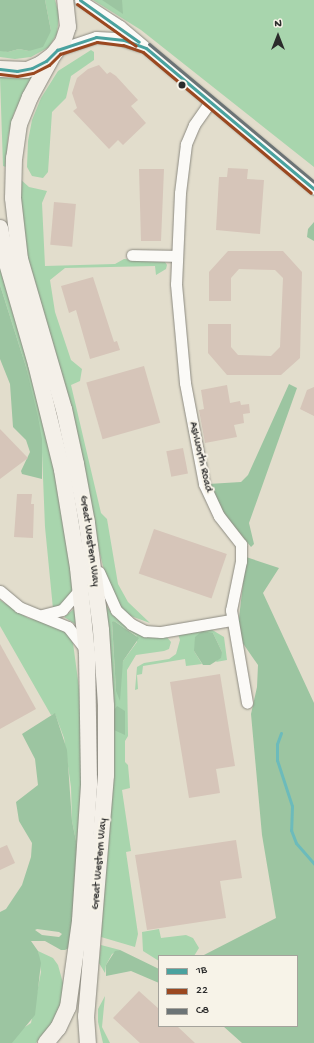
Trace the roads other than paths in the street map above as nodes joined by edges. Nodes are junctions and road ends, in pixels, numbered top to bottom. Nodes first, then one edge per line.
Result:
1 (65, 0) edge
2 (80, 0) edge
3 (146, 48) junction
4 (55, 53) junction
5 (0, 69) edge
6 (210, 102) junction
7 (314, 189) edge
8 (0, 228) edge
9 (132, 256) dead end
10 (176, 256) junction
11 (91, 550) junction
12 (80, 589) junction
13 (0, 591) edge
14 (42, 616) junction
15 (231, 620) junction
16 (87, 654) junction
17 (246, 703) dead end
18 (46, 1043) edge
19 (88, 1043) edge

1 - 4 main road, Great Western Way
2 - 3 street
3 - 4 street
3 - 6 street
4 - 5 main road
4 - 11 main road, Great Western Way
6 - 7 street
6 - 10 street, Ashworth Road
8 - 12 main road, Great Western Way
9 - 10 street
10 - 15 street, Ashworth Road
11 - 15 street
11 - 19 main road, Great Western Way
12 - 14 street
12 - 16 main road, Great Western Way
13 - 14 street
14 - 16 street
15 - 17 street, Ashworth Road
16 - 18 main road, Great Western Way

